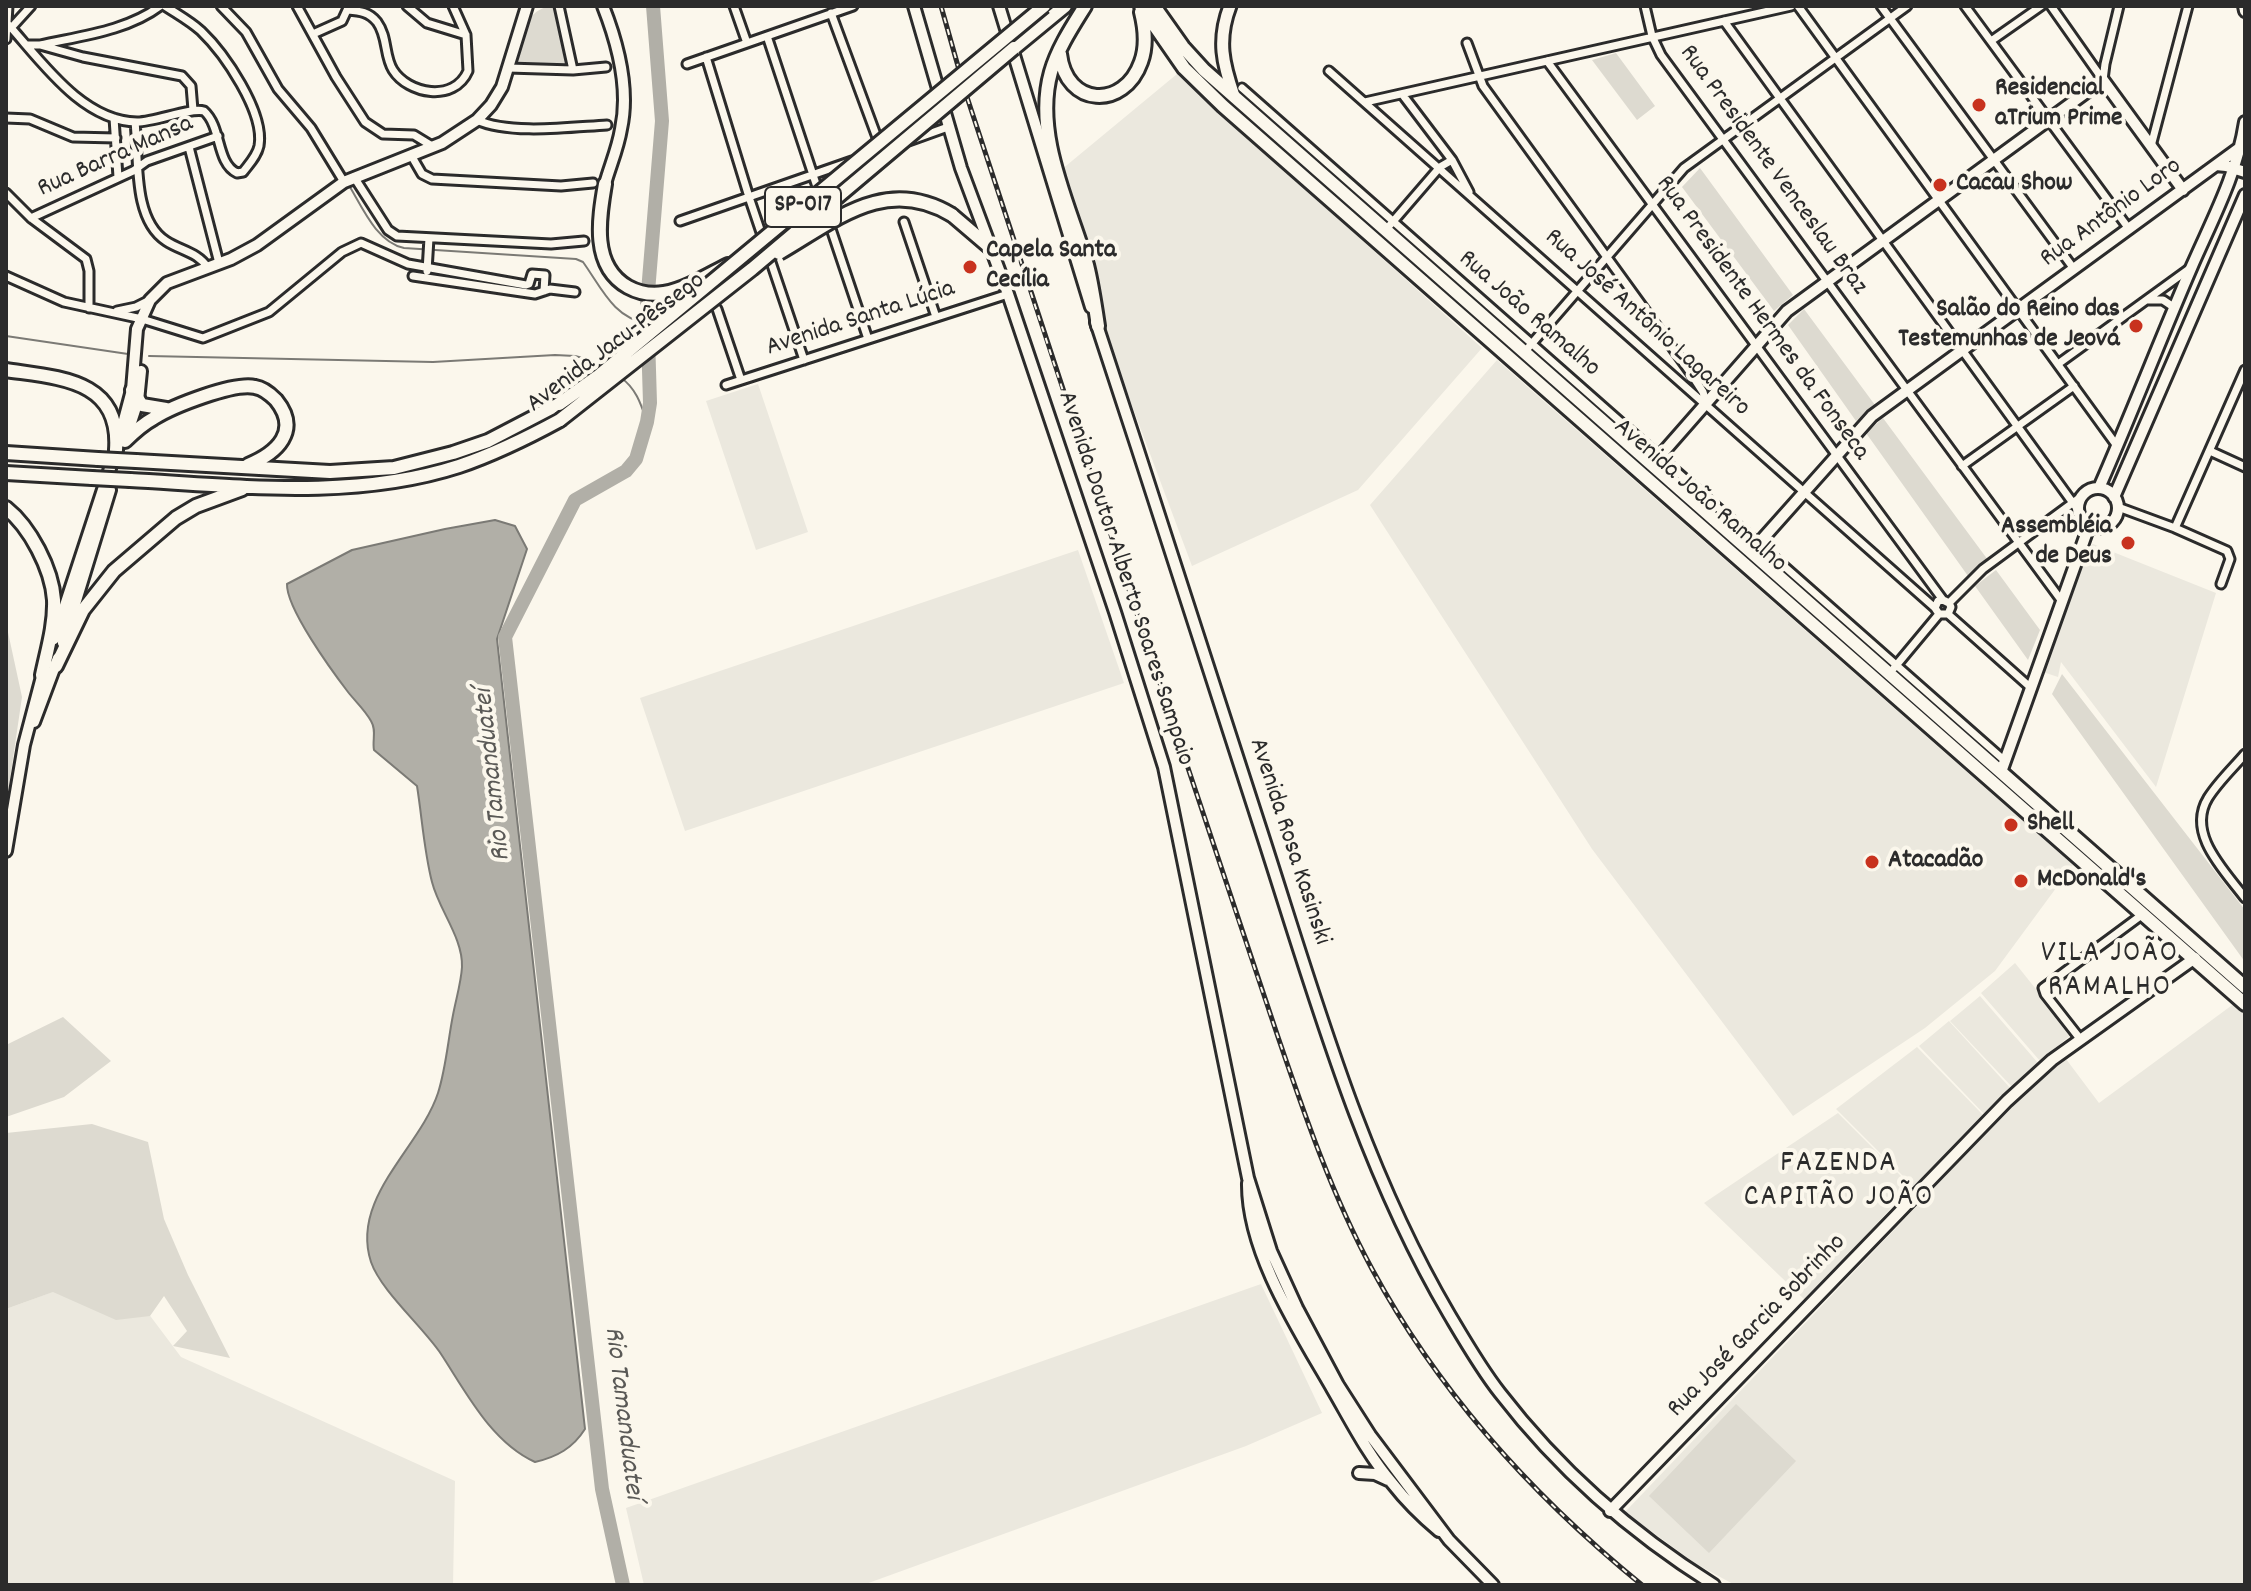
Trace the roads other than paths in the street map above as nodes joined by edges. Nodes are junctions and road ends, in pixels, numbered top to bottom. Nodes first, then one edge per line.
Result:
1 (8, 6) edge
2 (31, 6) edge
3 (163, 6) edge
4 (221, 6) edge
5 (297, 6) edge
6 (407, 6) edge
7 (453, 6) edge
8 (559, 6) edge
9 (603, 6) edge
10 (734, 6) edge
11 (853, 6) edge
12 (914, 6) edge
13 (999, 6) edge
14 (1044, 6) edge
15 (1065, 6) edge
16 (1085, 6) edge
17 (1140, 6) edge
18 (1154, 6) edge
19 (1230, 6) edge
20 (1645, 6) edge
21 (1791, 6) edge
22 (1798, 6) edge
23 (1881, 6) edge
24 (1907, 6) edge
25 (1965, 6) edge
26 (2041, 6) edge
27 (2051, 6) edge
28 (2119, 6) edge
29 (2188, 6) edge
30 (348, 8) edge
31 (529, 8) edge
32 (831, 13) junction
33 (1890, 18) junction
34 (1724, 21) junction
35 (8, 25) edge
36 (313, 34) junction
37 (466, 35) junction
38 (767, 36) junction
39 (1652, 36) junction
40 (6, 39) edge
41 (1991, 41) junction
42 (747, 43) junction
43 (1467, 43) dead end
44 (27, 45) junction
45 (40, 45) junction
46 (1059, 51) junction
47 (706, 57) junction
48 (1837, 57) junction
49 (1547, 61) junction
50 (687, 64) dead end
51 (606, 67) dead end
52 (508, 68) junction
53 (573, 70) junction
54 (1329, 71) dead end
55 (1478, 77) junction
56 (2103, 80) junction
57 (1238, 93) junction
58 (1402, 94) junction
59 (1780, 98) junction
60 (1365, 102) junction
61 (193, 110) junction
62 (6, 118) edge
63 (114, 118) junction
64 (477, 120) junction
65 (2048, 120) junction
66 (135, 122) junction
67 (2245, 122) edge
68 (607, 125) dead end
69 (948, 127) junction
70 (218, 136) junction
71 (116, 138) junction
72 (1723, 140) junction
73 (432, 146) junction
74 (2151, 146) junction
75 (2243, 146) edge
76 (189, 147) junction
77 (882, 151) junction
78 (411, 155) junction
79 (1452, 160) junction
80 (1994, 160) junction
81 (2216, 165) junction
82 (138, 167) junction
83 (1440, 167) junction
84 (2240, 171) edge
85 (813, 175) junction
86 (118, 177) junction
87 (349, 180) junction
88 (599, 184) junction
89 (2183, 190) junction
90 (6, 193) edge
91 (1469, 194) junction
92 (2245, 195) edge
93 (749, 197) junction
94 (1939, 199) junction
95 (1653, 206) junction
96 (31, 218) junction
97 (680, 221) dead end
98 (904, 222) dead end
99 (1389, 226) junction
100 (2129, 229) junction
101 (1883, 240) junction
102 (584, 241) dead end
103 (428, 245) junction
104 (993, 250) junction
105 (745, 255) junction
106 (1607, 258) junction
107 (219, 263) junction
108 (427, 267) junction
109 (2191, 267) junction
110 (208, 268) junction
111 (752, 269) junction
112 (2074, 269) junction
113 (6, 276) edge
114 (413, 276) dead end
115 (427, 277) junction
116 (1827, 281) junction
117 (544, 291) junction
118 (1578, 291) junction
119 (575, 292) dead end
120 (1008, 294) junction
121 (150, 300) junction
122 (2146, 301) junction
123 (89, 308) junction
124 (2175, 308) junction
125 (717, 309) dead end
126 (2019, 309) junction
127 (107, 312) junction
128 (936, 317) junction
129 (142, 320) junction
130 (1098, 326) junction
131 (868, 339) junction
132 (1756, 347) junction
133 (1528, 348) junction
134 (1962, 350) junction
135 (804, 360) junction
136 (2058, 364) junction
137 (6, 370) edge
138 (1690, 372) junction
139 (2244, 376) edge
140 (741, 380) junction
141 (1680, 380) junction
142 (726, 385) dead end
143 (2074, 386) junction
144 (1907, 390) junction
145 (135, 396) junction
146 (1706, 403) junction
147 (174, 409) junction
148 (2018, 426) junction
149 (120, 445) junction
150 (2117, 446) junction
151 (2210, 451) junction
152 (6, 453) edge
153 (1836, 455) junction
154 (1656, 461) junction
155 (1962, 466) junction
156 (242, 467) junction
157 (2245, 467) edge
158 (6, 473) edge
159 (1647, 481) junction
160 (253, 486) junction
161 (2099, 488) junction
162 (1804, 491) junction
163 (2065, 491) junction
164 (2116, 502) junction
165 (2079, 503) junction
166 (1679, 507) junction
167 (6, 508) edge
168 (2089, 526) junction
169 (2175, 528) junction
170 (2019, 543) junction
171 (1753, 546) junction
172 (2221, 584) dead end
173 (2061, 600) junction
174 (1946, 601) junction
175 (1937, 611) junction
176 (1948, 614) junction
177 (56, 666) junction
178 (1893, 670) junction
179 (42, 675) junction
180 (2030, 687) junction
181 (24, 745) junction
182 (2245, 754) edge
183 (2003, 766) junction
184 (1996, 787) junction
185 (6, 851) edge
186 (2245, 898) edge
187 (2143, 914) junction
188 (2195, 958) junction
189 (2245, 987) edge
190 (2245, 1004) edge
191 (2081, 1040) junction
192 (1248, 1178) junction
193 (1267, 1241) junction
194 (1265, 1259) junction
195 (1285, 1283) junction
196 (1370, 1435) junction
197 (1374, 1459) junction
198 (1359, 1473) dead end
199 (1402, 1477) junction
200 (1390, 1481) junction
201 (1610, 1511) junction
202 (1449, 1540) junction
203 (1493, 1585) edge
204 (1714, 1585) edge

1 - 35 street
2 - 35 street
3 - 45 street
3 - 70 street
4 - 87 street
5 - 36 street
6 - 37 street
7 - 37 street
8 - 53 street
9 - 88 main road
10 - 42 street
11 - 32 street
12 - 69 main road, Avenida Doutor Alberto Soares Sampaio
13 - 130 main road, Avenida Rosa Kasinski
14 - 105 highway, Avenida Jacu-Pêssego / SP-017, bridge
15 - 111 highway, Avenida Jacu-Pêssego / SP-017, bridge
16 - 46 highway
17 - 46 highway
17 - 159 highway, Avenida João Ramalho
18 - 57 highway, Avenida João Ramalho
19 - 57 main road
20 - 39 street, Rua Presidente Venceslau Braz
21 - 34 street
22 - 48 street
23 - 33 street
24 - 33 street
25 - 41 street
26 - 41 street
27 - 56 street
28 - 56 street
29 - 74 street
30 - 36 street
30 - 37 street
31 - 52 main road
32 - 38 street
32 - 77 street
33 - 48 street
33 - 80 street
34 - 39 street
34 - 59 street
35 - 40 street
35 - 44 street
36 - 73 street
38 - 42 street
38 - 85 street
39 - 49 street
39 - 72 street, Rua Presidente Venceslau Braz
41 - 65 street
42 - 47 street
43 - 55 street
44 - 45 street
44 - 63 street
45 - 61 street
46 - 130 highway
47 - 50 street
47 - 93 street
48 - 59 street
48 - 94 street
49 - 55 street
49 - 95 street, Rua Presidente Hermes da Fonseca
51 - 53 street
52 - 53 street
52 - 64 main road
54 - 60 street, Rua José Antônio Lagareiro
55 - 58 street
55 - 106 street
56 - 65 main road
56 - 74 main road
57 - 99 highway, Avenida João Ramalho
58 - 60 street
58 - 79 street
59 - 72 street
59 - 101 street
60 - 83 street, Rua José Antônio Lagareiro
61 - 66 street
61 - 70 street
62 - 71 street
63 - 66 street
63 - 71 street
64 - 68 street
64 - 73 main road
65 - 80 main road
65 - 100 street
66 - 82 street
67 - 75 main road
69 - 77 street
69 - 104 main road, Avenida Doutor Alberto Soares Sampaio
70 - 76 street, Rua Barra Mansa
71 - 86 street
72 - 95 street
72 - 116 street, Rua Presidente Venceslau Braz
73 - 78 main road
74 - 89 main road
75 - 81 main road, Rua Antônio Loro
75 - 84 main road
76 - 82 street, Rua Barra Mansa
76 - 107 street
77 - 85 street
78 - 87 main road
78 - 88 street
79 - 83 street
79 - 91 street
80 - 94 main road
80 - 112 street
81 - 84 main road, Rua Antônio Loro
81 - 89 main road, Rua Antônio Loro
82 - 86 street, Rua Barra Mansa
82 - 110 street
83 - 91 street, Rua José Antônio Lagareiro
83 - 99 street
84 - 109 main road
85 - 93 street
85 - 131 street
86 - 96 street, Rua Barra Mansa
87 - 103 street
87 - 107 main road
88 - 105 highway, bridge
89 - 100 main road, Rua Antônio Loro
90 - 96 street
91 - 118 street, Rua José Antônio Lagareiro
92 - 164 main road
93 - 97 street
93 - 135 street
94 - 101 main road
94 - 126 street
95 - 106 street
95 - 132 street, Rua Presidente Hermes da Fonseca
96 - 123 street
98 - 128 street
99 - 133 highway, Avenida João Ramalho
100 - 112 main road, Rua Antônio Loro
101 - 116 main road
101 - 134 street
102 - 103 street
103 - 108 street
104 - 111 highway, bridge
104 - 120 main road, Avenida Doutor Alberto Soares Sampaio
105 - 156 highway, Avenida Jacu-Pêssego / SP-017, bridge
106 - 118 street
106 - 138 street
107 - 110 main road
108 - 115 street
108 - 117 street
108 - 129 street
109 - 122 street
109 - 124 main road
110 - 121 main road
111 - 160 highway, Avenida Jacu-Pêssego / SP-017, bridge
112 - 126 main road, Rua Antônio Loro
113 - 123 street
114 - 115 street
115 - 117 street
116 - 132 main road
116 - 144 street, Rua Presidente Venceslau Braz
117 - 119 street
118 - 133 street
118 - 141 street, Rua José Antônio Lagareiro
120 - 128 street, Avenida Santa Lúcia
120 - 192 main road, Avenida Doutor Alberto Soares Sampaio
121 - 127 street
121 - 129 main road
122 - 124 street
122 - 136 street
123 - 127 street
124 - 150 main road
125 - 140 street
126 - 134 main road, Rua Antônio Loro
126 - 136 street
127 - 129 street
128 - 131 street, Avenida Santa Lúcia
129 - 145 main road
130 - 201 main road, Avenida Rosa Kasinski
131 - 135 street, Avenida Santa Lúcia
132 - 146 main road
132 - 153 street, Rua Presidente Hermes da Fonseca
133 - 154 highway, Avenida João Ramalho
134 - 144 main road, Rua Antônio Loro
134 - 148 street
135 - 140 street, Avenida Santa Lúcia
136 - 143 street
137 - 149 highway
138 - 141 street
138 - 146 street
139 - 151 street
140 - 142 street, Avenida Santa Lúcia
141 - 146 street, Rua José Antônio Lagareiro
143 - 148 street
143 - 150 street
144 - 153 main road, Rua Antônio Loro
144 - 155 street, Rua Presidente Venceslau Braz
145 - 147 highway
145 - 149 main road
146 - 154 main road
146 - 162 street, Rua José Antônio Lagareiro
147 - 149 highway
147 - 156 highway
148 - 155 street
148 - 163 street
149 - 177 main road
149 - 179 main road
150 - 161 main road
151 - 157 street
151 - 169 street
152 - 156 highway, Avenida Jacu-Pêssego / SP-017, bridge
153 - 162 main road, Rua Antônio Loro
153 - 174 street, Rua Presidente Hermes da Fonseca
154 - 159 highway
154 - 171 highway, Avenida João Ramalho
155 - 170 street, Rua Presidente Venceslau Braz
158 - 160 highway, Avenida Jacu-Pêssego / SP-017, bridge
159 - 166 highway, Avenida João Ramalho
160 - 177 highway
161 - 164 main road
161 - 165 main road
162 - 171 main road, Rua Antônio Loro
162 - 175 street, Rua José Antônio Lagareiro
163 - 165 street
163 - 165 street
164 - 168 main road
164 - 169 street
165 - 168 main road
165 - 170 street
166 - 171 highway
166 - 184 highway, Avenida João Ramalho
167 - 179 highway
168 - 173 main road
169 - 172 street
170 - 173 street, Rua Presidente Venceslau Braz
170 - 174 street
171 - 178 highway, Avenida João Ramalho
173 - 180 main road
174 - 175 street
174 - 176 street
175 - 176 street
175 - 178 street
176 - 180 street
177 - 181 main road
178 - 183 highway, Avenida João Ramalho
179 - 181 main road
180 - 183 main road
181 - 185 main road
182 - 186 street
183 - 184 highway
183 - 189 highway, Avenida João Ramalho
184 - 187 highway, Avenida João Ramalho
187 - 188 highway, Avenida João Ramalho
187 - 191 street
188 - 190 highway, Avenida João Ramalho
188 - 191 main road, Rua José Garcia Sobrinho
191 - 201 main road, Rua José Garcia Sobrinho
192 - 193 main road, Avenida Doutor Alberto Soares Sampaio
192 - 194 main road, Avenida Doutor Alberto Soares Sampaio
193 - 194 main road
193 - 195 main road, Avenida Doutor Alberto Soares Sampaio
194 - 195 main road
194 - 197 main road, Avenida Doutor Alberto Soares Sampaio
195 - 196 main road, Avenida Doutor Alberto Soares Sampaio
196 - 197 main road
196 - 199 main road, Avenida Doutor Alberto Soares Sampaio
197 - 199 main road
197 - 200 main road, Avenida Doutor Alberto Soares Sampaio
198 - 200 main road
199 - 202 main road, Avenida Doutor Alberto Soares Sampaio
200 - 202 main road, Avenida Doutor Alberto Soares Sampaio
201 - 204 main road, Avenida Rosa Kasinski
202 - 203 main road, Avenida Doutor Alberto Soares Sampaio

